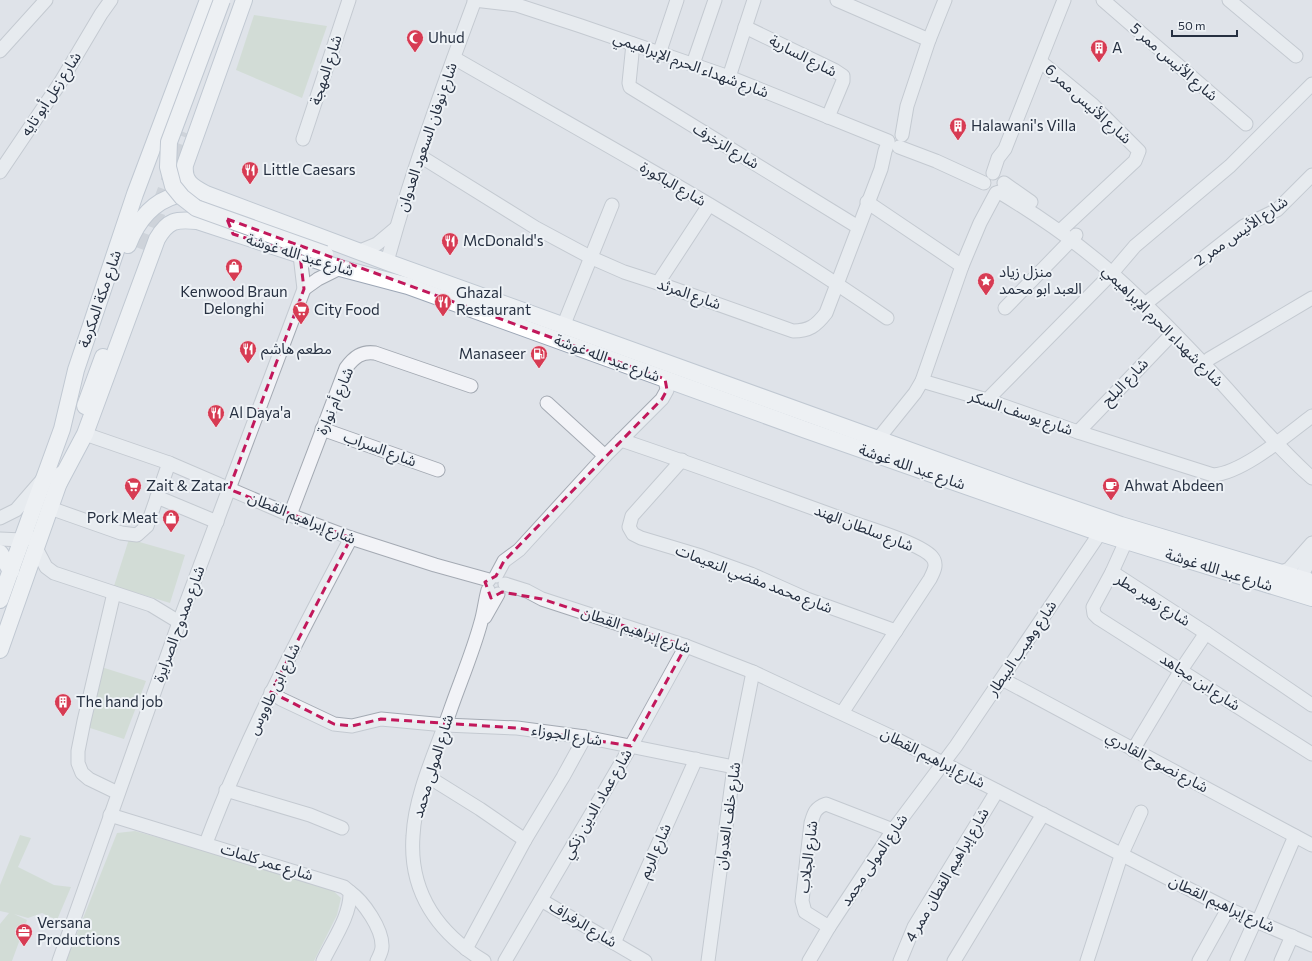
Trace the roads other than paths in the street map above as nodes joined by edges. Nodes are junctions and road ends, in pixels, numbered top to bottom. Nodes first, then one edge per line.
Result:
1 (46, 0) edge
2 (104, 0) edge
3 (111, 0) edge
4 (208, 0) edge
5 (222, 0) edge
6 (237, 0) edge
7 (244, 0) edge
8 (349, 0) edge
9 (474, 0) edge
10 (482, 0) edge
11 (677, 0) edge
12 (715, 0) edge
13 (754, 0) edge
14 (837, 0) edge
15 (945, 0) edge
16 (1064, 0) edge
17 (1103, 0) edge
18 (1229, 0) edge
19 (513, 2) edge
20 (101, 14) junction
21 (746, 27) junction
22 (929, 40) junction
23 (634, 44) junction
24 (0, 51) edge
25 (659, 54) junction
26 (1296, 56) dead end
27 (454, 58) junction
28 (1041, 62) junction
29 (693, 64) junction
30 (729, 77) junction
31 (1312, 84) edge
32 (828, 117) junction
33 (1246, 124) dead end
34 (186, 133) tunnel mouth
35 (155, 139) junction
36 (303, 139) dead end
37 (895, 140) junction
38 (189, 156) junction
39 (420, 156) junction
40 (0, 172) edge
41 (1312, 175) edge
42 (994, 183) junction
43 (206, 194) junction
44 (867, 202) junction
45 (709, 204) junction
46 (612, 205) dead end
47 (239, 207) junction
48 (858, 227) junction
49 (396, 228) junction
50 (1062, 228) junction
51 (233, 234) junction
52 (131, 237) junction
53 (1074, 237) junction
54 (157, 239) junction
55 (144, 250) tunnel mouth
56 (360, 251) junction
57 (300, 255) junction
58 (592, 258) junction
59 (387, 262) junction
60 (962, 266) junction
61 (340, 268) junction
62 (1114, 270) junction
63 (658, 283) junction
64 (838, 284) junction
65 (408, 286) junction
66 (304, 290) junction
67 (1312, 298) edge
68 (1148, 302) junction
69 (1005, 308) dead end
70 (887, 318) dead end
71 (564, 324) junction
72 (1173, 333) junction
73 (1209, 359) junction
74 (665, 379) junction
75 (922, 381) junction
76 (471, 386) dead end
77 (987, 400) junction
78 (547, 403) dead end
79 (1312, 416) edge
80 (62, 428) junction
81 (322, 429) junction
82 (1078, 432) junction
83 (85, 434) junction
84 (878, 439) junction
85 (621, 440) junction
86 (1279, 441) junction
87 (605, 456) junction
88 (682, 460) junction
89 (169, 463) junction
90 (1312, 466) edge
91 (438, 470) dead end
92 (44, 477) junction
93 (1312, 478) edge
94 (59, 483) junction
95 (229, 489) junction
96 (157, 497) junction
97 (50, 508) junction
98 (290, 515) junction
99 (0, 518) edge
100 (217, 522) junction
101 (42, 532) junction
102 (1100, 533) junction
103 (350, 538) junction
104 (0, 539) edge
105 (22, 540) junction
106 (1126, 541) junction
107 (1312, 543) edge
108 (36, 548) junction
109 (0, 553) edge
110 (1312, 556) edge
111 (11, 571) junction
112 (1112, 572) junction
113 (1279, 573) junction
114 (1311, 582) edge
115 (496, 585) junction
116 (114, 593) junction
117 (1312, 598) edge
118 (0, 600) edge
119 (1093, 607) joint
120 (179, 622) junction
121 (896, 631) junction
122 (1206, 633) junction
123 (686, 646) junction
124 (0, 650) edge
125 (1181, 670) junction
126 (753, 672) junction
127 (1002, 679) junction
128 (271, 692) junction
129 (1312, 705) edge
130 (842, 713) junction
131 (445, 725) junction
132 (585, 737) junction
133 (631, 746) junction
134 (1133, 750) junction
135 (1312, 754) edge
136 (696, 759) junction
137 (943, 763) junction
138 (734, 767) junction
139 (427, 776) junction
140 (226, 790) junction
141 (996, 791) junction
142 (118, 793) junction
143 (1142, 812) dead end
144 (1043, 814) junction
145 (110, 815) junction
146 (342, 828) dead end
147 (893, 830) junction
148 (1295, 836) junction
149 (525, 840) junction
150 (206, 843) junction
151 (1312, 845) edge
152 (1121, 856) junction
153 (350, 892) junction
154 (541, 900) junction
155 (1228, 909) junction
156 (1256, 922) junction
157 (829, 928) junction
158 (1292, 936) junction
159 (614, 943) junction
160 (1312, 945) edge
161 (466, 949) junction
162 (59, 961) edge
163 (323, 961) edge
164 (377, 961) edge
165 (484, 961) edge
166 (506, 961) edge
167 (645, 961) edge
168 (708, 961) edge
169 (809, 961) edge
170 (900, 961) edge
171 (954, 961) edge
172 (1087, 961) edge
173 (1200, 961) edge
174 (1237, 961) edge
175 (1281, 961) edge

1 - 24 street
2 - 20 street, شارع زعل أبو تايه
3 - 20 street, شارع زعل أبو تايه
4 - 35 main road, شارع مكة المكرمة
5 - 65 main road, bridge
6 - 34 main road
7 - 38 main road, شارع عبد الله غوشة
8 - 36 street, شارع المهجة
9 - 10 street, شارع شهداء الحرم الإبراهيمي
9 - 27 street, شارع نوفان السعود العدوان
10 - 19 street, شارع شهداء الحرم الإبراهيمي
11 - 25 street
12 - 29 street
13 - 21 street
14 - 22 street
15 - 22 street, شارع المرثد
16 - 28 street
17 - 33 street, شارع الأنيس ممر 5
18 - 26 street
19 - 23 street, شارع شهداء الحرم الإبراهيمي
20 - 40 street, شارع زعل أبو تايه
21 - 30 street
21 - 32 street, شارع السارية
22 - 37 street, شارع المرثد
23 - 25 street, شارع شهداء الحرم الإبراهيمي
23 - 48 street, شارع الزخرف
25 - 29 street, شارع شهداء الحرم الإبراهيمي
27 - 39 street, شارع نوفان السعود العدوان
27 - 45 street, شارع الباكورة
28 - 42 street
28 - 50 street, شارع الأنيس ممر 6
29 - 30 street, شارع شهداء الحرم الإبراهيمي
30 - 32 street, شارع شهداء الحرم الإبراهيمي
31 - 62 street
32 - 37 street, شارع شهداء الحرم الإبراهيمي
35 - 38 main road
35 - 80 main road, شارع مكة المكرمة
37 - 42 street, شارع شهداء الحرم الإبراهيمي
37 - 44 street, شارع المرثد
38 - 43 main road, شارع عبد الله غوشة
39 - 49 street, شارع نوفان السعود العدوان
39 - 58 street, شارع المرثد
41 - 68 street, شارع الأنيس ممر 2
42 - 50 street, شارع شهداء الحرم الإبراهيمي
42 - 60 street
43 - 47 main road, شارع عبد الله غوشة
43 - 52 main road
44 - 48 street, شارع المرثد
44 - 60 street
45 - 63 street
45 - 64 street, شارع الباكورة
46 - 58 street
47 - 51 main road
47 - 56 main road, شارع عبد الله غوشة
48 - 64 street, شارع المرثد
49 - 56 street, شارع نوفان السعود العدوان
49 - 59 street, شارع نوفان السعود العدوان
50 - 53 street, شارع شهداء الحرم الإبراهيمي
51 - 54 main road, شارع عبد الله غوشة
51 - 57 main road, شارع عبد الله غوشة
52 - 54 main road
52 - 80 main road
53 - 62 street, شارع شهداء الحرم الإبراهيمي
53 - 69 street
54 - 83 main road, شارع عبد الله غوشة
55 - 94 main road, شارع مكة المكرمة
56 - 59 main road, شارع عبد الله غوشة
57 - 61 main road, شارع عبد الله غوشة
57 - 66 street, شارع ممدوح الصرايرة
58 - 63 street, شارع المرثد
58 - 71 street
59 - 71 main road, شارع عبد الله غوشة
60 - 75 street
61 - 65 main road, شارع عبد الله غوشة
61 - 66 street
62 - 68 street, شارع شهداء الحرم الإبراهيمي
62 - 77 street
63 - 64 street, شارع المرثد
64 - 70 street, شارع الباكورة
65 - 74 main road, شارع عبد الله غوشة
66 - 95 street, شارع ممدوح الصرايرة
67 - 73 street
68 - 72 street, شارع شهداء الحرم الإبراهيمي
68 - 73 street, شارع شهداء الحرم الإبراهيمي
71 - 84 main road, شارع عبد الله غوشة
72 - 82 street, شارع البلح
72 - 86 street, شارع شهداء الحرم الإبراهيمي
73 - 86 street, شارع شهداء الحرم الإبراهيمي
74 - 85 street
74 - 102 main road, شارع عبد الله غوشة
75 - 77 street, شارع يوسف السكر
75 - 84 street
76 - 81 street, شارع أم نوارة
77 - 82 street, شارع يوسف السكر
78 - 87 street
79 - 86 street, شارع يوسف السكر
80 - 92 main road, شارع مكة المكرمة
81 - 91 street, شارع السراب
81 - 98 street, شارع أم نوارة
82 - 86 street, شارع يوسف السكر
83 - 89 street, شارع إبراهيم القطان
83 - 94 main road, شارع عبد الله غوشة
84 - 113 main road, شارع عبد الله غوشة
85 - 87 street
85 - 88 street, شارع سلطان الهند
86 - 90 street, شارع شهداء الحرم الإبراهيمي
86 - 93 street, شارع شهداء الحرم الإبراهيمي
87 - 115 street
88 - 121 street, شارع سلطان الهند
88 - 121 street, شارع محمد مفضي النعيمات
89 - 95 street, شارع إبراهيم القطان
89 - 96 street
92 - 99 street
92 - 105 main road, شارع مكة المكرمة
94 - 97 main road, شارع مكة المكرمة
95 - 98 street, شارع إبراهيم القطان
95 - 100 street, شارع ممدوح الصرايرة
96 - 97 street
96 - 100 street
97 - 101 main road, شارع مكة المكرمة
98 - 103 street, شارع إبراهيم القطان
100 - 120 street, شارع ممدوح الصرايرة
101 - 105 street
101 - 108 main road, شارع مكة المكرمة
102 - 106 main road, شارع عبد الله غوشة
102 - 127 street, شارع وهيب البيطار
103 - 115 street, شارع إبراهيم القطان
103 - 128 street, شارع ابن طاووس
104 - 105 street
105 - 111 main road, شارع مكة المكرمة
106 - 112 street
106 - 117 main road, شارع عبد الله غوشة
107 - 113 street
108 - 116 street
108 - 124 main road, شارع مكة المكرمة
109 - 111 main road
110 - 114 street
111 - 118 main road, شارع مكة المكرمة
112 - 119 street, شارع زهير مطر
112 - 122 street, شارع زهير مطر
113 - 114 main road, شارع عبد الله غوشة
115 - 123 street, شارع إبراهيم القطان
115 - 131 street, شارع المولى محمد
116 - 120 street
116 - 142 street
119 - 125 street, شارع ابن مجاهد
120 - 142 street, شارع ممدوح الصرايرة
121 - 130 street, شارع سلطان الهند
122 - 125 street, شارع زهير مطر
122 - 129 street, شارع زهير مطر
123 - 126 street, شارع إبراهيم القطان
123 - 133 street, شارع عماد الدين زنكي
125 - 134 street, شارع زهير مطر
125 - 135 street, شارع ابن مجاهد
126 - 130 street, شارع إبراهيم القطان
126 - 138 street, شارع خلف العدوان
127 - 134 street, شارع نصوح القادري
127 - 137 street, شارع وهيب البيطار
128 - 131 street, شارع الجوزاء
128 - 140 street, شارع ابن طاووس
130 - 137 street, شارع إبراهيم القطان
131 - 132 street, شارع الجوزاء
131 - 139 street, شارع المولى محمد
132 - 133 street, شارع الجوزاء
132 - 149 street
133 - 136 street, شارع الجوزاء
133 - 154 street, شارع عماد الدين زنكي
134 - 148 street, شارع نصوح القادري
136 - 138 street, شارع الجوزاء
136 - 159 street, شارع الريم
137 - 141 street, شارع إبراهيم القطان
137 - 147 street, شارع المولى محمد
138 - 168 street, شارع خلف العدوان
139 - 149 street
139 - 161 street, شارع المولى محمد
140 - 146 street
140 - 150 street, شارع ابن طاووس
141 - 144 street, شارع إبراهيم القطان
141 - 170 street, شارع إبراهيم القطان ممر 4
142 - 145 street, شارع ممدوح الصرايرة
143 - 152 street
144 - 152 street, شارع إبراهيم القطان
144 - 171 street
145 - 150 street, شارع عمر كلمات
145 - 162 street, شارع ممدوح الصرايرة
147 - 157 street, شارع المولى محمد
147 - 157 street, شارع الجلاب
148 - 151 street, شارع نصوح القادري
148 - 156 street
149 - 161 street
150 - 153 street, شارع عمر كلمات
152 - 155 street, شارع إبراهيم القطان
152 - 172 street
153 - 163 street
153 - 164 street, شارع عمر كلمات
154 - 159 street, شارع الرفراف
154 - 166 street, شارع عماد الدين زنكي
155 - 156 street, شارع إبراهيم القطان
155 - 173 street
156 - 158 street, شارع إبراهيم القطان
156 - 174 street
157 - 169 street, شارع المولى محمد
158 - 160 street, شارع إبراهيم القطان
158 - 175 street
159 - 167 street, شارع الرفراف
161 - 165 street, شارع المولى محمد

